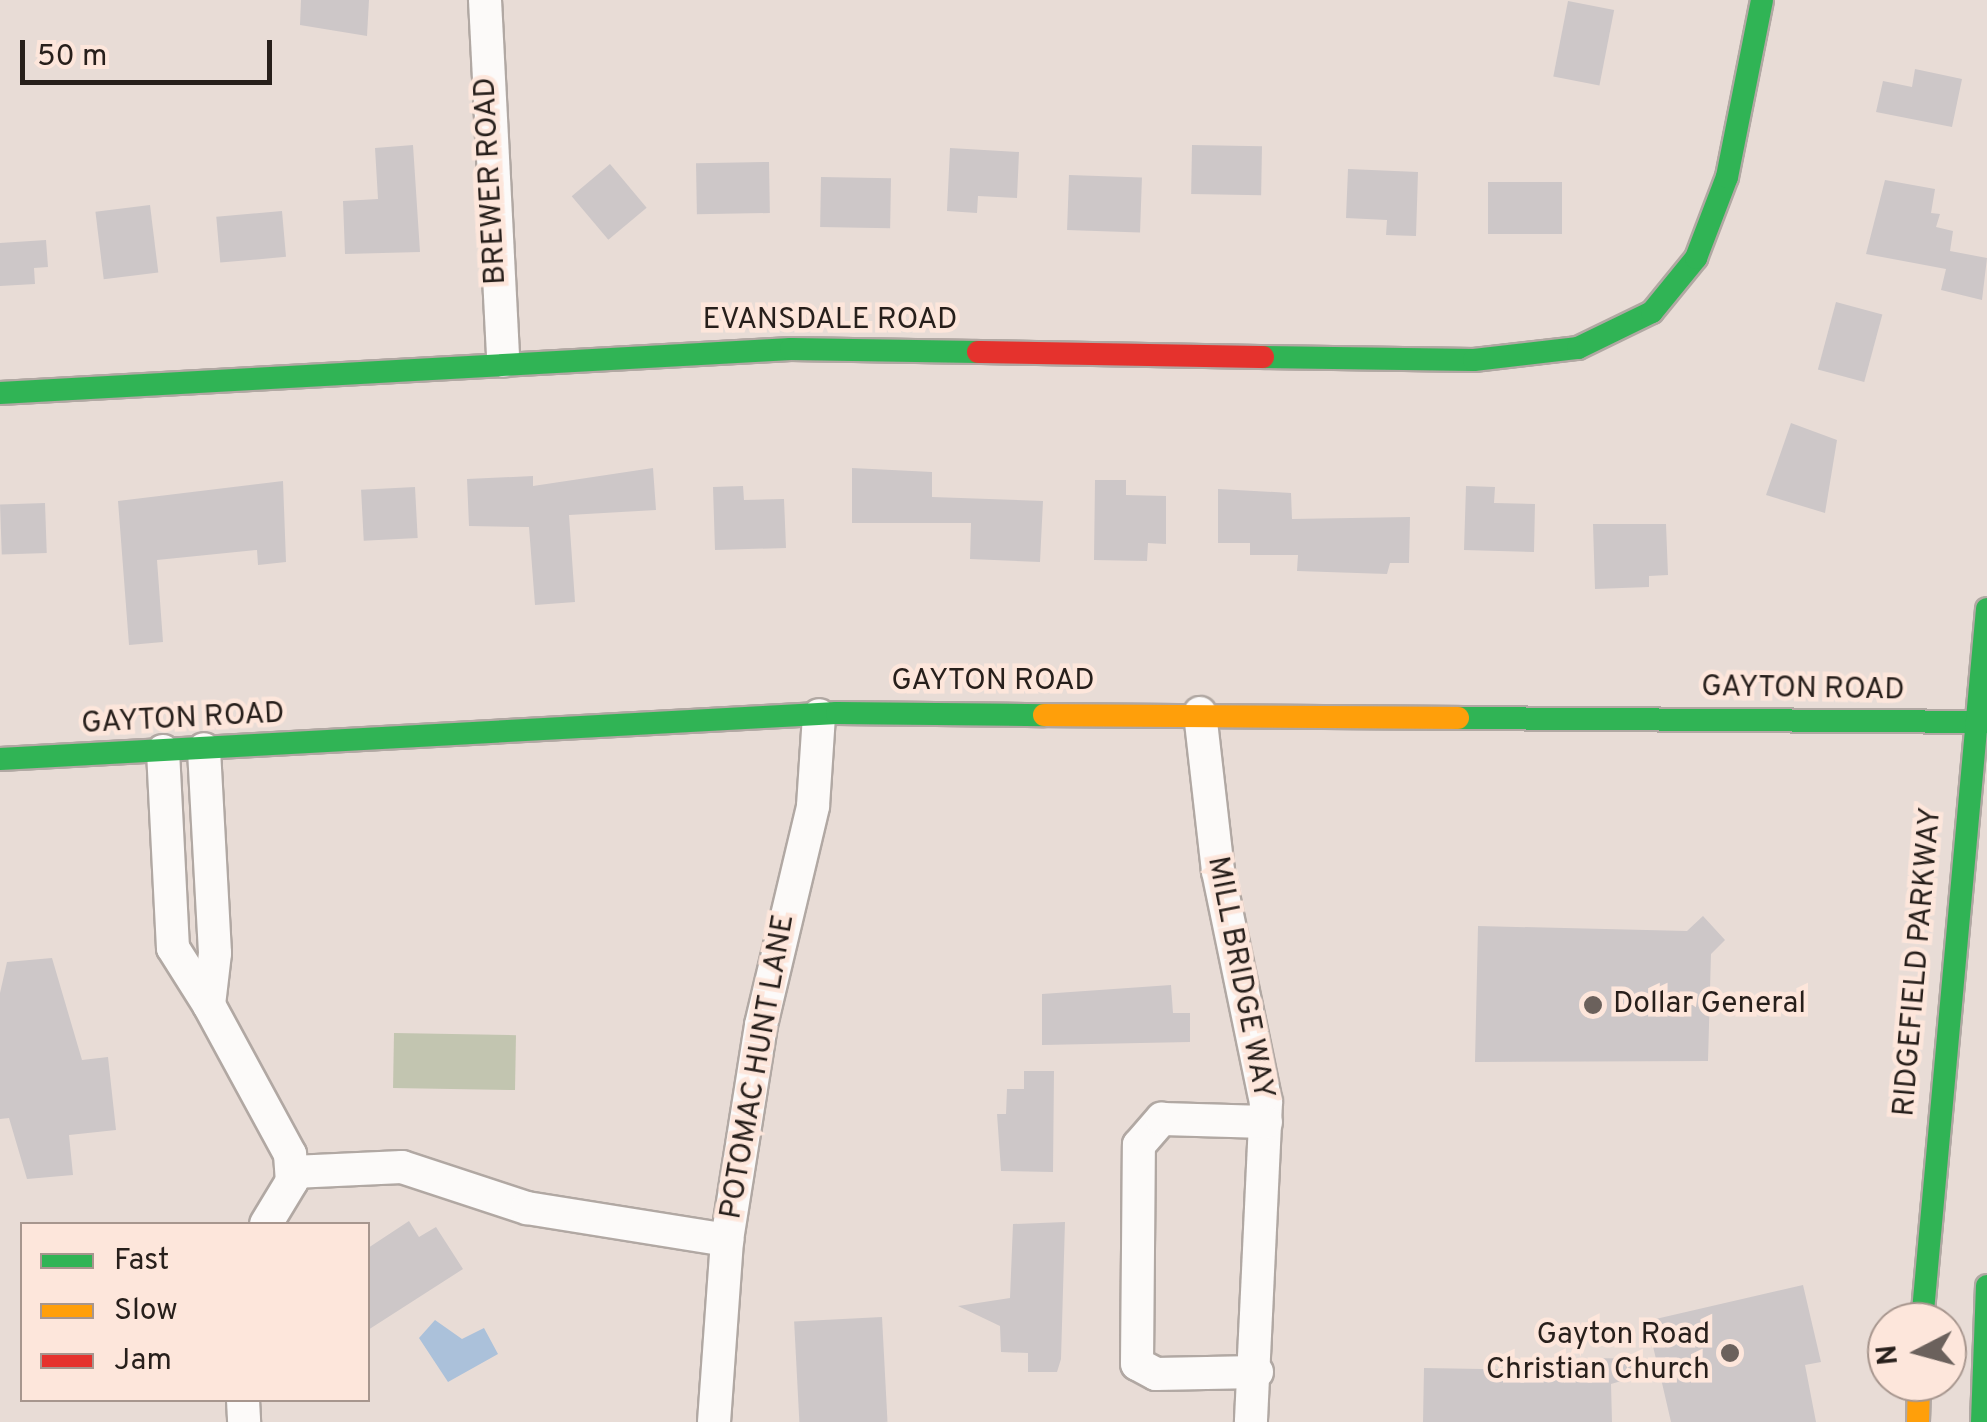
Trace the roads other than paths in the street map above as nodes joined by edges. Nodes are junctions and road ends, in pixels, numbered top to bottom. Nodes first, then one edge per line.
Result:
1 (485, 0) edge
2 (1762, 0) edge
3 (503, 362) junction
4 (0, 392) edge
5 (1987, 609) edge
6 (1200, 713) junction
7 (820, 715) junction
8 (1979, 722) edge
9 (204, 749) junction
10 (162, 751) junction
11 (0, 759) edge
12 (209, 1005) junction
13 (1266, 1122) junction
14 (293, 1172) junction
15 (267, 1222) edge
16 (727, 1240) junction
17 (1987, 1286) edge
18 (1924, 1302) edge
19 (1257, 1372) junction
20 (714, 1422) edge
21 (1251, 1422) edge
22 (1982, 1422) edge

1 - 3 street, BREWER ROAD
2 - 3 street, EVANSDALE ROAD
3 - 4 street, EVANSDALE ROAD
5 - 8 street, RIDGEFIELD PARKWAY
6 - 7 street, GAYTON ROAD
6 - 8 street, GAYTON ROAD
6 - 13 street, MILL BRIDGE WAY
7 - 9 street, GAYTON ROAD
7 - 16 street, POTOMAC HUNT LANE
8 - 18 street, RIDGEFIELD PARKWAY
9 - 10 street, GAYTON ROAD
9 - 12 street
10 - 11 street, GAYTON ROAD
10 - 12 street
12 - 14 street
13 - 19 street, MILL BRIDGE WAY
13 - 19 street
14 - 15 street
14 - 16 street
16 - 20 street, POTOMAC HUNT LANE
17 - 22 street
19 - 21 street, MILL BRIDGE WAY

